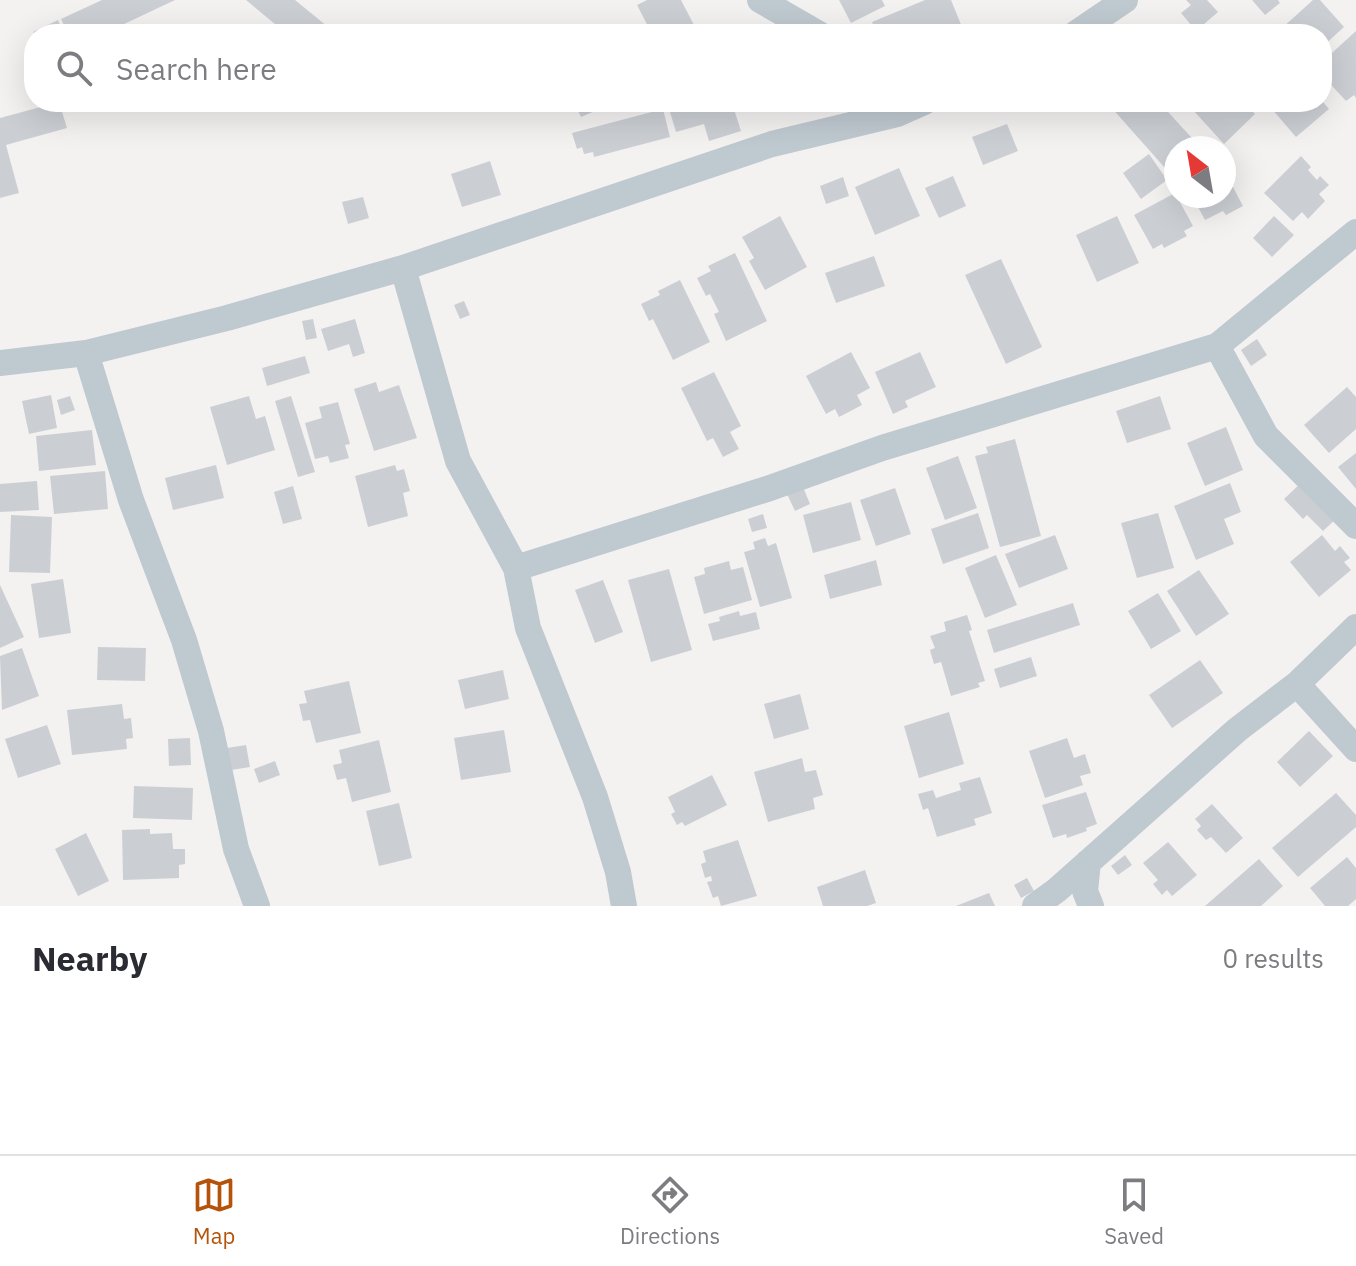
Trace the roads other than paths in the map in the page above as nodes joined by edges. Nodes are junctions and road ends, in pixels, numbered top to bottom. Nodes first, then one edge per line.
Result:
1 (760, 0) edge
2 (1125, 0) edge
3 (802, 24) edge
4 (1090, 24) edge
5 (881, 112) edge
6 (1356, 232) edge
7 (403, 268) junction
8 (1217, 346) junction
9 (86, 353) junction
10 (0, 363) edge
11 (1356, 526) edge
12 (516, 568) junction
13 (1356, 627) edge
14 (1297, 684) junction
15 (1356, 749) edge
16 (1088, 862) junction
17 (257, 906) edge
18 (624, 906) edge
19 (1035, 906) edge
20 (1091, 906) edge

1 - 3 street
2 - 4 street
5 - 7 street
6 - 8 street
7 - 9 street
7 - 12 street
8 - 11 street
8 - 12 street
9 - 10 street
9 - 17 street
12 - 18 street
13 - 14 street
14 - 15 street
14 - 16 street
16 - 19 street
16 - 20 street

